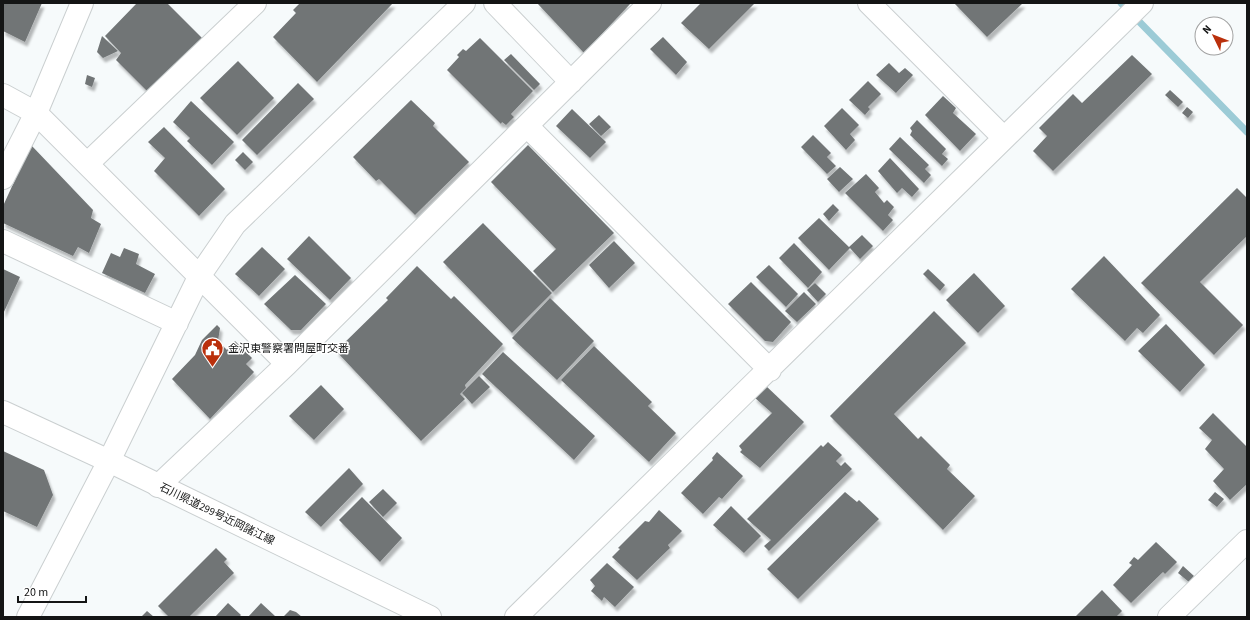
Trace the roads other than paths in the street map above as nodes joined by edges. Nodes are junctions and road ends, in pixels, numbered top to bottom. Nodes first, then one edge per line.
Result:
1 (82, 3) edge
2 (255, 3) edge
3 (464, 3) edge
4 (495, 3) edge
5 (650, 3) edge
6 (869, 3) edge
7 (1133, 11) edge
8 (571, 82) junction
9 (3, 95) edge
10 (36, 113) junction
11 (527, 126) junction
12 (1004, 138) junction
13 (87, 164) junction
14 (3, 178) edge
15 (3, 241) edge
16 (200, 275) junction
17 (177, 323) junction
18 (287, 364) junction
19 (770, 370) junction
20 (3, 412) edge
21 (109, 461) junction
22 (158, 486) junction
23 (1247, 541) edge
24 (28, 617) edge
25 (430, 617) edge
26 (516, 617) edge
27 (1169, 617) edge

1 - 10 street
2 - 13 street
3 - 16 street
4 - 8 street
5 - 8 street
6 - 12 street
7 - 12 street
8 - 11 street
9 - 10 street
10 - 13 street
10 - 14 street
11 - 18 street
11 - 19 street
12 - 19 street
13 - 16 street
15 - 17 street
16 - 17 street
16 - 18 street
17 - 21 street
18 - 22 street
19 - 26 street
20 - 21 street, 石川県道299号近岡諸江線
21 - 22 street, 石川県道299号近岡諸江線
21 - 24 street
22 - 25 street, 石川県道299号近岡諸江線
23 - 27 street

